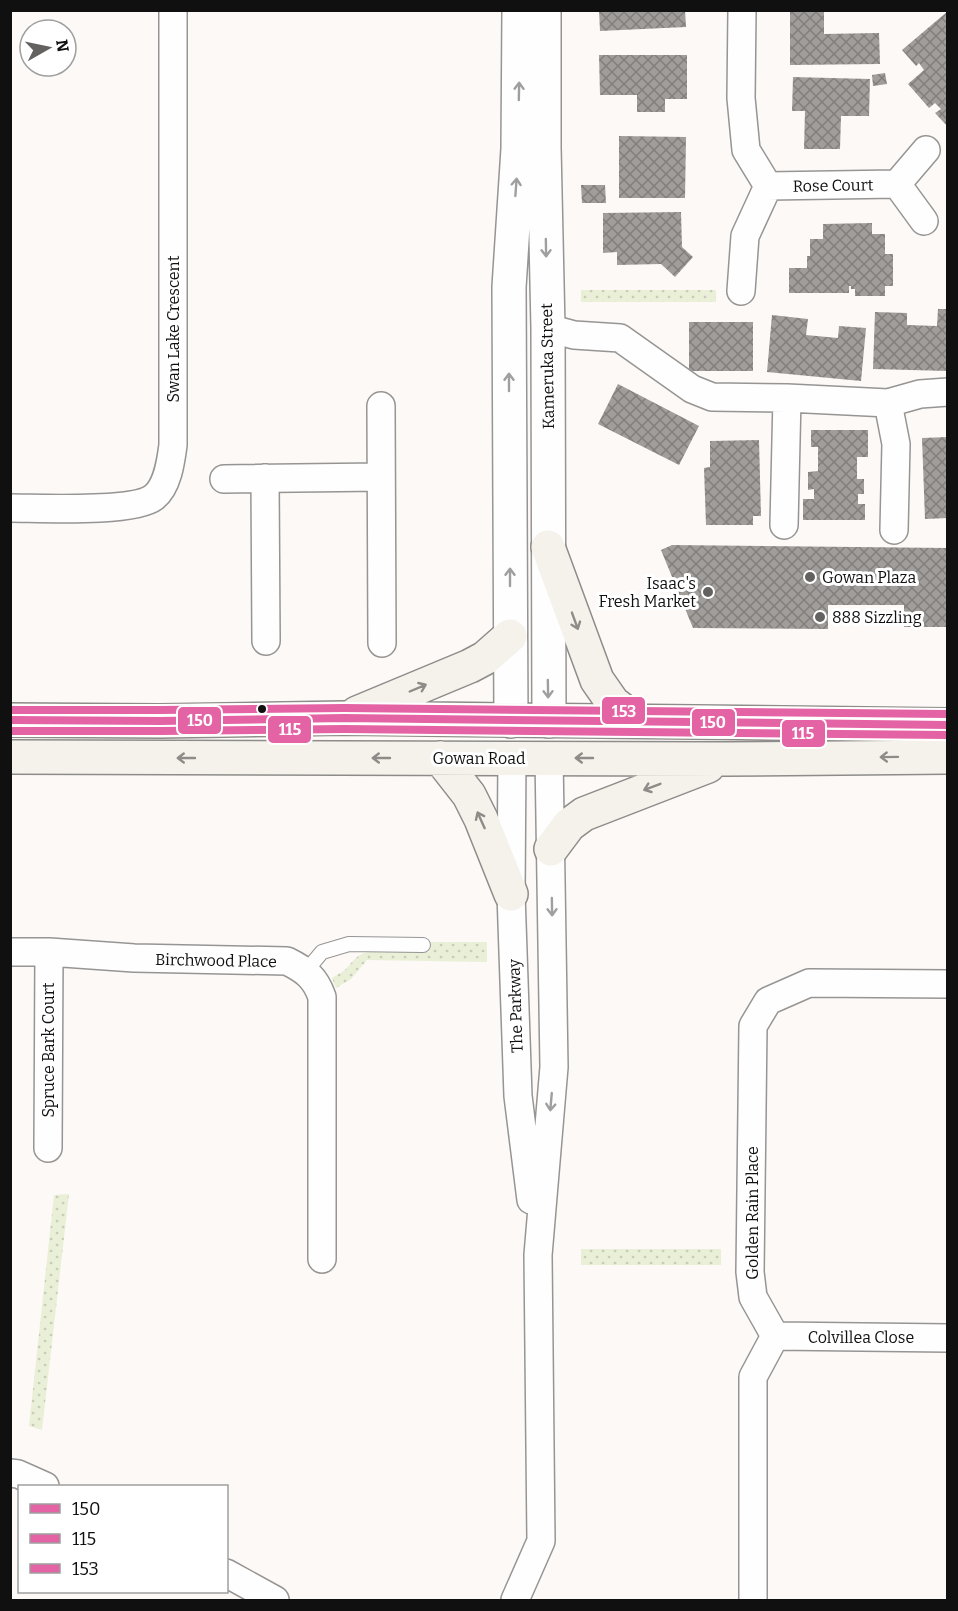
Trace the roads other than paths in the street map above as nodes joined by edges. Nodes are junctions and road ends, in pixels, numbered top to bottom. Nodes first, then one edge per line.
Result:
1 (173, 10) edge
2 (519, 10) edge
3 (544, 10) edge
4 (742, 10) edge
5 (926, 150) dead end
6 (897, 184) junction
7 (768, 186) junction
8 (924, 221) dead end
9 (741, 291) dead end
10 (509, 327) junction
11 (548, 328) junction
12 (948, 392) edge
13 (788, 398) junction
14 (888, 403) junction
15 (381, 406) dead end
16 (528, 475) junction
17 (381, 477) junction
18 (224, 478) dead end
19 (266, 478) junction
20 (10, 508) edge
21 (784, 525) dead end
22 (894, 530) dead end
23 (548, 547) junction
24 (510, 636) junction
25 (266, 641) dead end
26 (382, 643) dead end
27 (344, 718) junction
28 (10, 720) edge
29 (511, 721) junction
30 (549, 721) junction
31 (637, 721) junction
32 (948, 725) edge
33 (10, 757) edge
34 (512, 757) junction
35 (948, 757) edge
36 (440, 758) junction
37 (549, 758) junction
38 (726, 759) junction
39 (551, 849) junction
40 (511, 894) junction
41 (423, 945) dead end
42 (10, 952) edge
43 (49, 952) junction
44 (306, 970) junction
45 (948, 984) edge
46 (48, 1148) dead end
47 (538, 1254) junction
48 (322, 1259) dead end
49 (775, 1336) junction
50 (948, 1338) edge
51 (10, 1473) edge
52 (43, 1485) edge
53 (228, 1575) edge
54 (275, 1600) edge
55 (516, 1600) edge
56 (753, 1600) edge

1 - 20 street, Swan Lake Crescent
10 -> 2 street, Kameruka Street
3 -> 11 street, Kameruka Street
4 - 7 street
5 - 6 street, Rose Court
6 - 7 street, Rose Court
6 - 8 street, Rose Court
7 - 9 street
10 - 11 street
16 -> 10 street, Kameruka Street
11 - 13 street
11 - 16 street, Kameruka Street
12 - 14 street
13 - 14 street
13 - 21 street
14 - 22 street
15 - 17 street
16 - 23 street, Kameruka Street
24 -> 16 street, Kameruka Street
17 - 19 street
17 - 26 street
18 - 19 street
19 - 25 street
23 -> 30 street, Kameruka Street
23 -> 31 main road
27 -> 24 main road
24 - 29 street, Kameruka Street
27 - 28 main road
27 - 29 main road
29 - 30 main road
29 - 34 main road
30 - 31 main road
30 - 37 main road
31 - 32 main road
36 -> 33 main road, Gowan Road
34 - 36 main road, Gowan Road
34 - 37 main road, Gowan Road
34 - 40 street, The Parkway
35 -> 38 main road, Gowan Road
40 -> 36 main road
38 -> 37 main road, Gowan Road
37 - 39 street, The Parkway
38 -> 39 main road
39 -> 47 street, The Parkway
40 - 47 street, The Parkway
41 - 44 lane
42 - 43 street, Birchwood Place
43 - 44 street, Birchwood Place
43 - 46 street, Spruce Bark Court
44 - 48 street
45 - 49 street, Golden Rain Place
47 - 55 street, The Parkway
49 - 50 street, Colvillea Close
49 - 56 street
51 - 52 street
53 - 54 street

